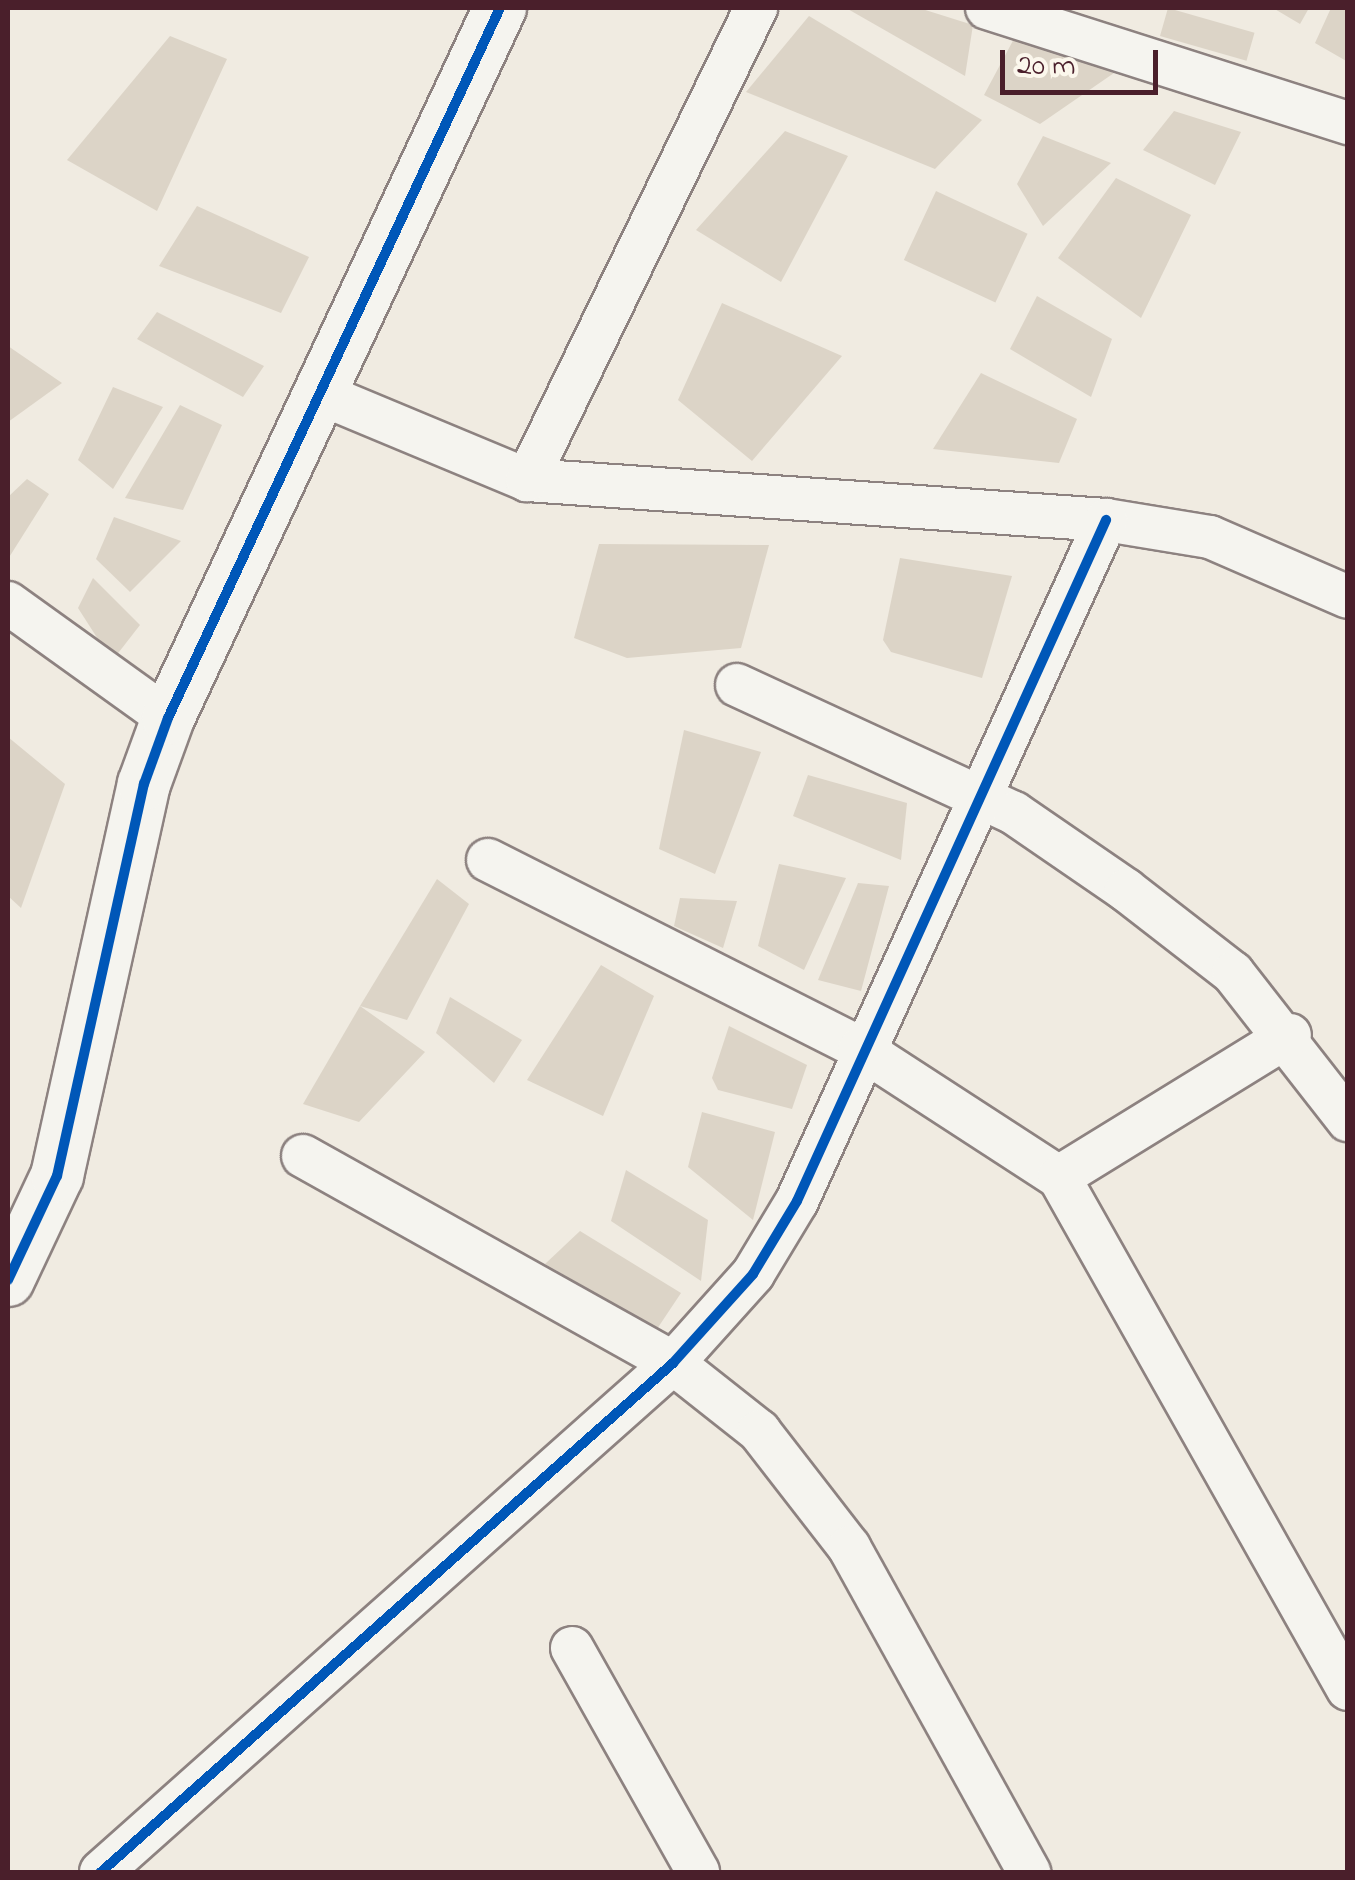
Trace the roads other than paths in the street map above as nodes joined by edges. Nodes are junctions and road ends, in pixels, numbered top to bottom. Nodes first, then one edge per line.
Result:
1 (500, 8) edge
2 (756, 8) edge
3 (987, 8) edge
4 (1348, 122) edge
5 (316, 392) junction
6 (527, 480) junction
7 (1106, 520) junction
8 (1348, 597) edge
9 (8, 604) edge
10 (737, 685) dead end
11 (168, 718) junction
12 (978, 796) junction
13 (488, 860) dead end
14 (1290, 1035) junction
15 (860, 1048) junction
16 (1348, 1120) edge
17 (302, 1156) dead end
18 (1059, 1177) junction
19 (8, 1280) edge
20 (674, 1364) junction
21 (572, 1648) dead end
22 (1348, 1689) edge
23 (102, 1872) edge
24 (698, 1872) edge
25 (1029, 1872) edge

1 - 5 street
2 - 6 street
3 - 4 street
5 - 6 street
5 - 11 street
6 - 7 street
7 - 8 street
7 - 12 street
9 - 11 street
10 - 12 street
11 - 19 street
12 - 14 street
12 - 15 street
13 - 15 street
14 - 16 street
14 - 18 street
15 - 18 street
15 - 20 street
17 - 20 street
18 - 22 street
20 - 23 street
20 - 25 street
21 - 24 street

